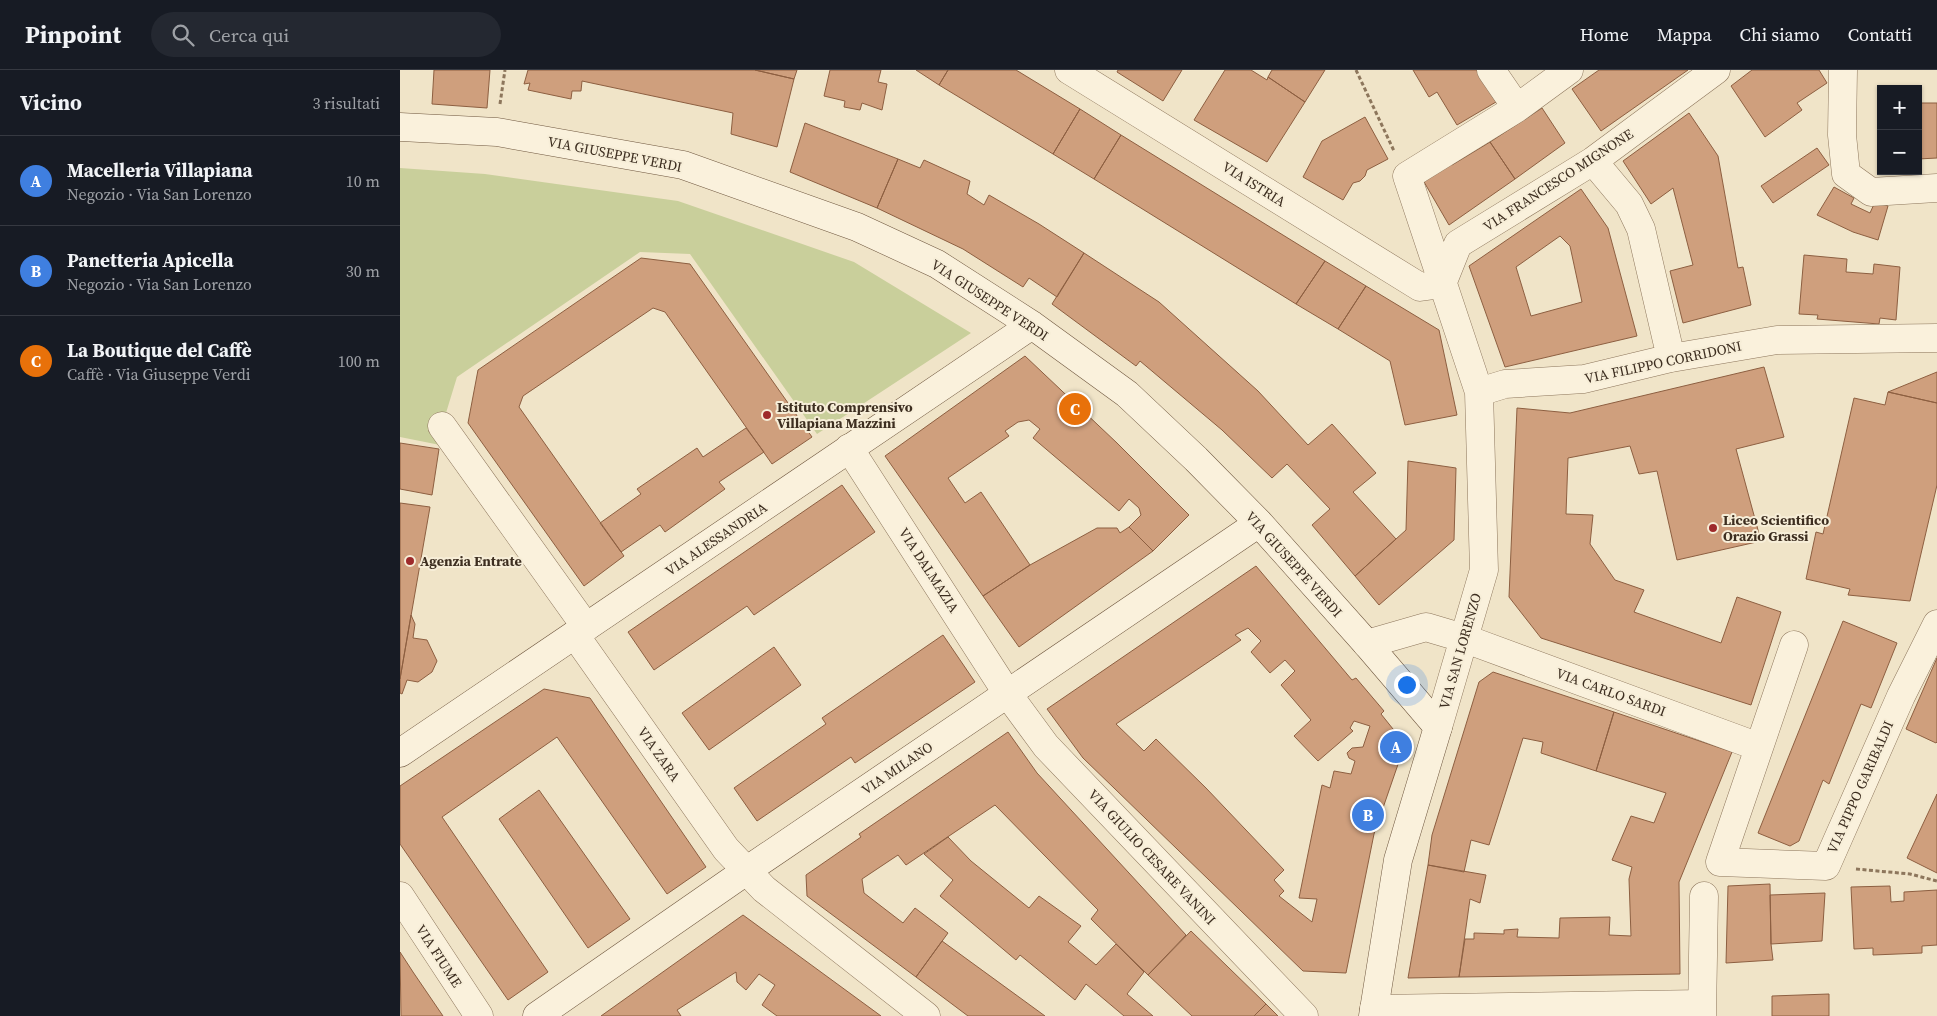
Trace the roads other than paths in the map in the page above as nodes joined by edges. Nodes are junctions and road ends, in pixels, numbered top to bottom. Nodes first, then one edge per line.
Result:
1 (1069, 70) edge
2 (1491, 70) edge
3 (1569, 70) edge
4 (1716, 70) edge
5 (1843, 70) edge
6 (1517, 108) junction
7 (400, 127) edge
8 (1593, 161) junction
9 (1937, 188) edge
10 (1442, 284) junction
11 (1032, 325) junction
12 (1937, 338) edge
13 (1671, 358) junction
14 (1479, 392) junction
15 (442, 426) dead end
16 (849, 448) junction
17 (1259, 524) junction
18 (1937, 624) edge
19 (580, 631) junction
20 (1463, 638) junction
21 (1367, 644) junction
22 (1794, 645) dead end
23 (1007, 693) junction
24 (1438, 727) junction
25 (1759, 746) junction
26 (400, 753) edge
27 (746, 870) junction
28 (400, 896) edge
29 (1704, 896) dead end
30 (1702, 1010) edge
31 (1374, 1012) edge
32 (479, 1016) edge
33 (538, 1016) edge
34 (926, 1016) edge
35 (1304, 1016) edge

1 - 10 street, VIA ISTRIA
2 - 6 street
3 - 6 street
4 - 8 street, VIA FRANCESCO MIGNONE
5 - 9 street
6 - 10 street, VIA SAN LORENZO
7 - 11 street, VIA GIUSEPPE VERDI
8 - 10 street, VIA FRANCESCO MIGNONE
8 - 13 street
10 - 14 street, VIA SAN LORENZO
11 - 16 street, VIA ALESSANDRIA
11 - 17 street, VIA GIUSEPPE VERDI
12 - 13 street, VIA FILIPPO CORRIDONI
13 - 14 street, VIA FILIPPO CORRIDONI
14 - 20 street, VIA SAN LORENZO
15 - 19 street, VIA ZARA
16 - 19 street, VIA ALESSANDRIA
16 - 23 street, VIA DALMAZIA
17 - 21 street, VIA GIUSEPPE VERDI
17 - 23 street, VIA MILANO
18 - 25 street, VIA PIPPO GARIBALDI
19 - 26 street, VIA ALESSANDRIA
19 - 27 street, VIA ZARA
20 - 21 street, VIA CARLO SARDI
20 - 24 street, VIA SAN LORENZO
20 - 25 street, VIA CARLO SARDI
21 - 24 street, VIA GIUSEPPE VERDI
22 - 25 street, VIA PIPPO GARIBALDI
23 - 27 street, VIA MILANO
23 - 35 street, VIA GIULIO CESARE VANINI
24 - 31 street, VIA SAN LORENZO
27 - 33 street, VIA MILANO
27 - 34 street, VIA ZARA
28 - 32 street, VIA FIUME
29 - 30 street
30 - 31 street

